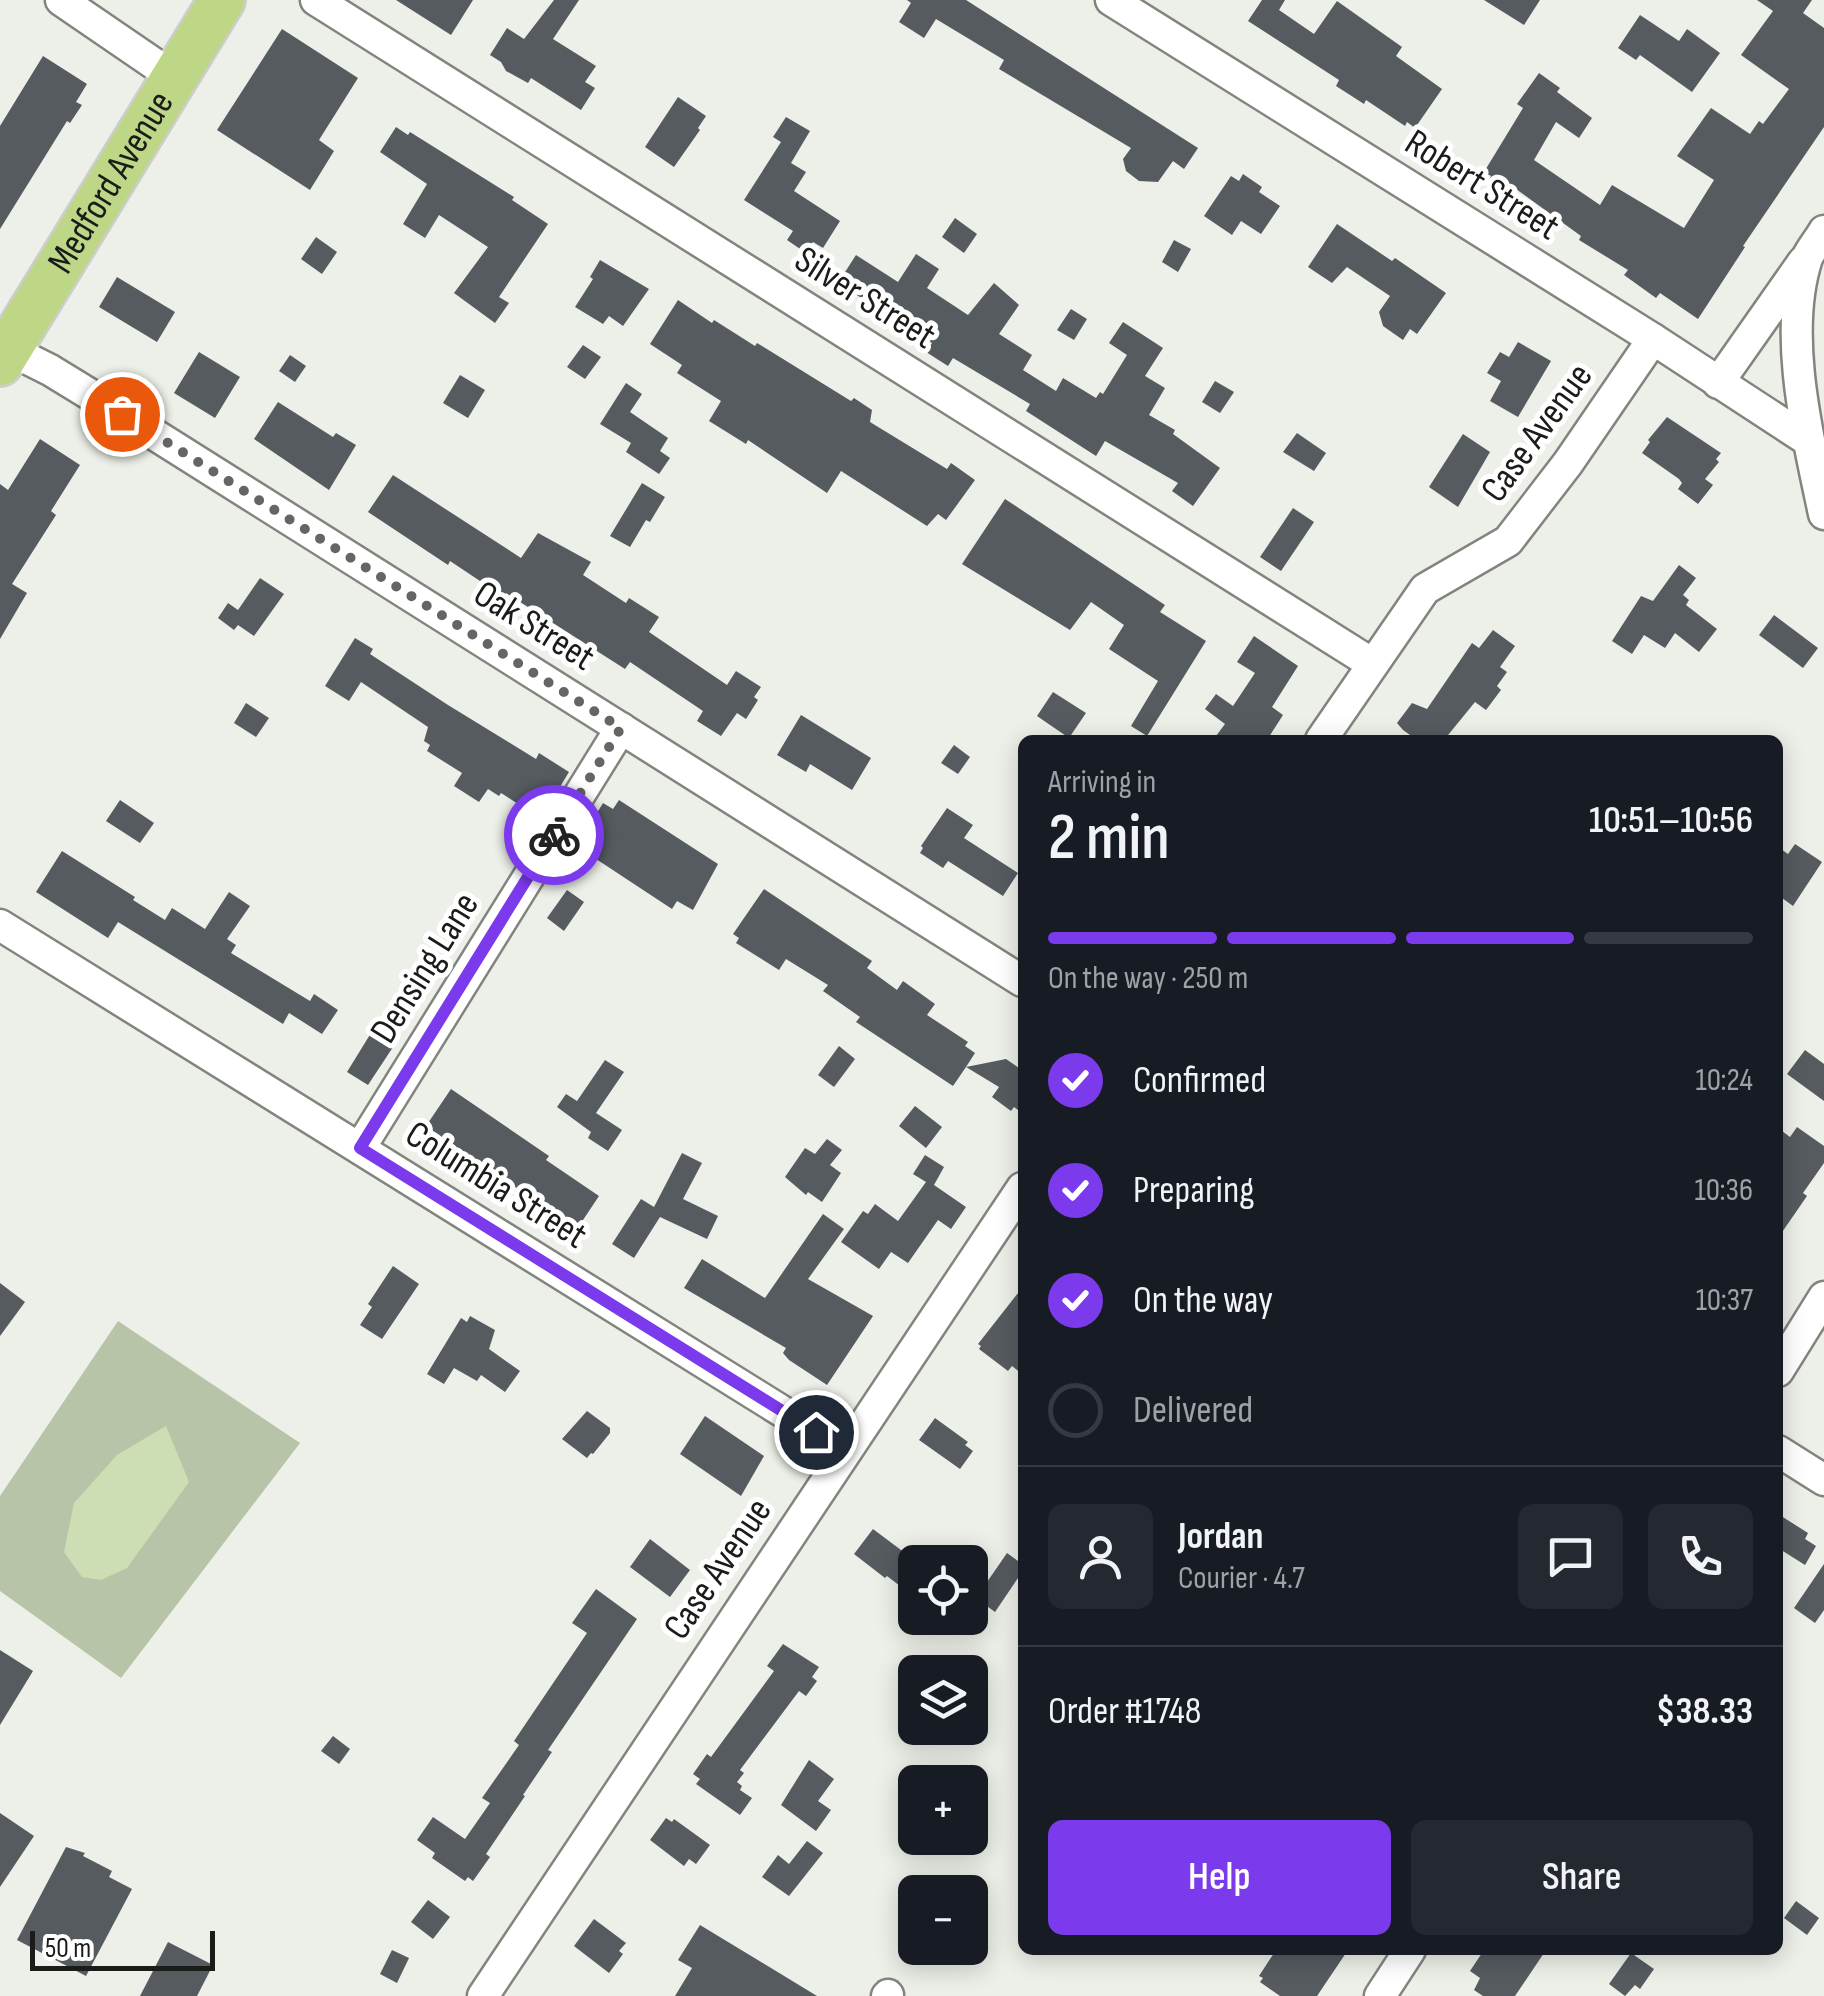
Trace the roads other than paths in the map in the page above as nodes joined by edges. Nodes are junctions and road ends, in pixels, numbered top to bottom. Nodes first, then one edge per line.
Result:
1 (61, 0) edge
2 (222, 0) edge
3 (316, 0) edge
4 (1111, 0) edge
5 (176, 78) junction
6 (1816, 244) edge
7 (1653, 339) junction
8 (3, 352) edge
9 (1718, 383) junction
10 (1809, 441) junction
11 (1824, 514) edge
12 (1372, 663) junction
13 (621, 728) junction
14 (1324, 735) edge
15 (0, 925) edge
16 (1018, 978) edge
17 (360, 1148) junction
18 (1018, 1194) edge
19 (1824, 1297) edge
20 (1783, 1363) edge
21 (846, 1451) junction
22 (1783, 1454) edge
23 (1824, 1480) edge
24 (1407, 1955) edge
25 (483, 1996) edge
26 (1380, 1996) edge

1 - 5 street
2 - 5 main road, Medford Avenue
3 - 12 street, Silver Street
4 - 7 street, Robert Street
5 - 8 main road, Medford Avenue
6 - 9 street
6 - 10 street
7 - 9 street, Robert Street
7 - 12 street, Case Avenue
8 - 13 street, Oak Street
9 - 10 street, Robert Street
10 - 11 street
12 - 14 street, Case Avenue
13 - 16 street, Oak Street
13 - 17 street, Densing Lane
15 - 17 street, Columbia Street
17 - 21 street, Columbia Street
18 - 21 street, Case Avenue
19 - 20 street
21 - 25 street, Case Avenue
22 - 23 street
24 - 26 street

